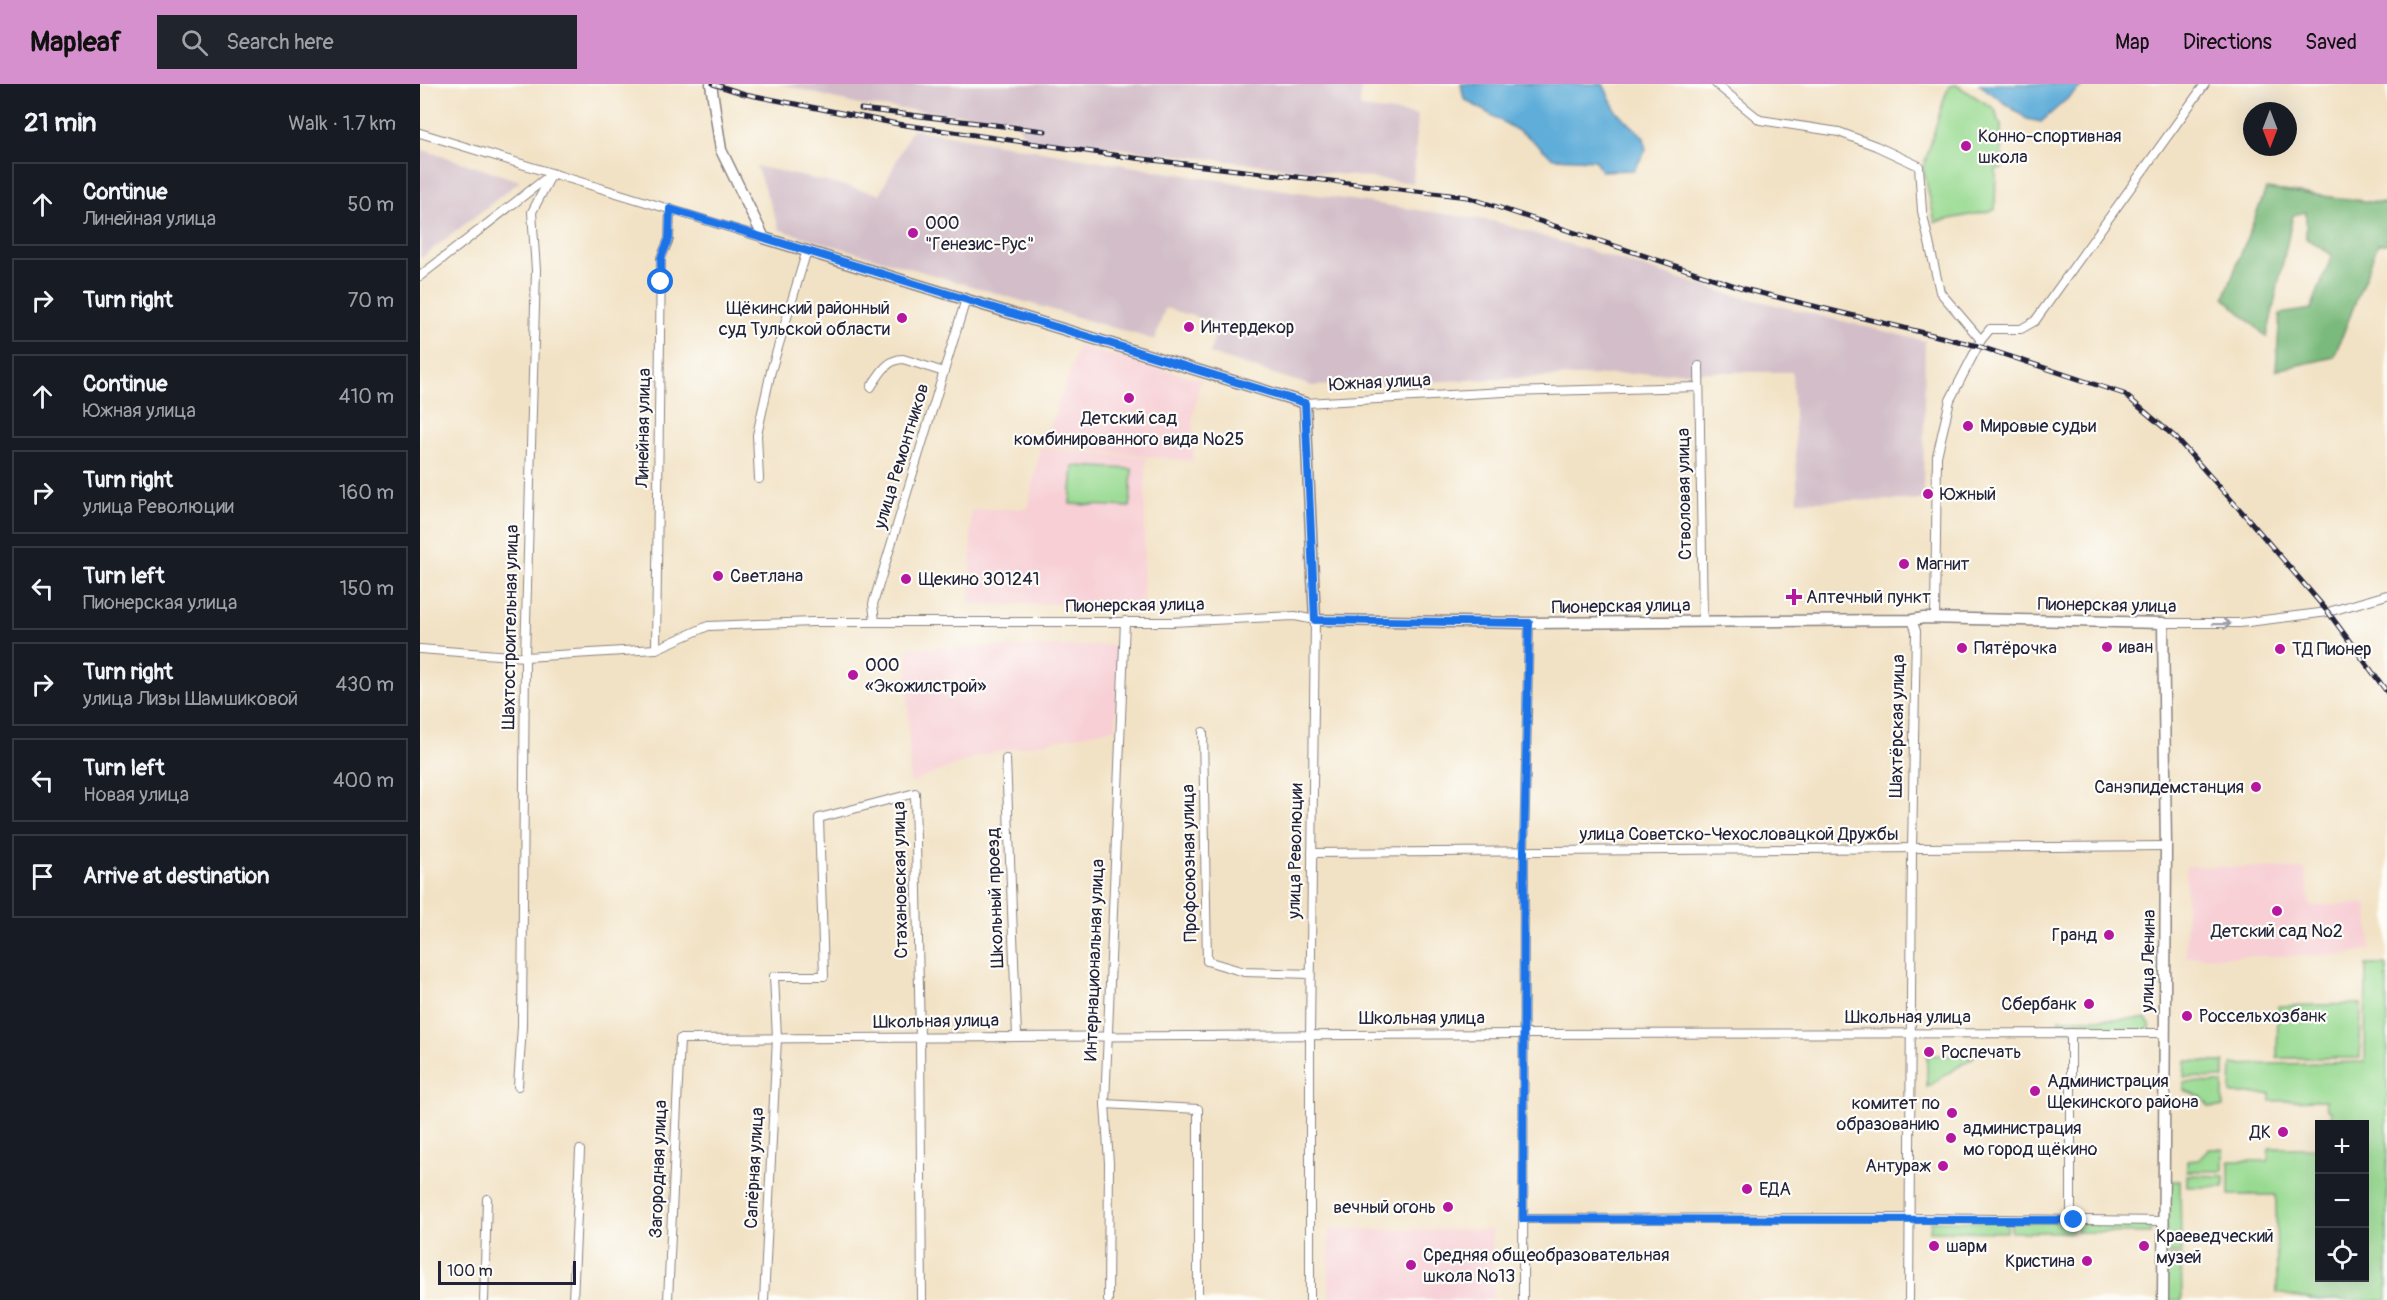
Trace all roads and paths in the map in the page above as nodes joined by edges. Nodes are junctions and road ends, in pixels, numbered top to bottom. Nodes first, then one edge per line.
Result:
1 (711, 84) edge
2 (1716, 84) edge
3 (2205, 84) edge
4 (420, 133) edge
5 (552, 174) junction
6 (670, 209) junction
7 (764, 238) junction
8 (807, 250) junction
9 (420, 276) edge
10 (966, 299) junction
11 (1979, 343) junction
12 (1699, 366) dead end
13 (944, 372) junction
14 (871, 387) dead end
15 (1699, 387) junction
16 (1305, 403) junction
17 (759, 479) dead end
18 (2387, 595) edge
19 (1935, 618) junction
20 (1315, 620) junction
21 (1912, 620) junction
22 (1125, 621) junction
23 (1703, 621) junction
24 (876, 622) junction
25 (1529, 623) junction
26 (2163, 623) junction
27 (420, 649) edge
28 (656, 649) junction
29 (525, 657) junction
30 (1203, 732) dead end
31 (1006, 759) dead end
32 (2166, 846) junction
33 (1912, 850) junction
34 (1524, 852) junction
35 (1312, 853) junction
36 (1310, 974) junction
37 (1911, 1033) junction
38 (2072, 1033) junction
39 (2164, 1033) junction
40 (1523, 1034) junction
41 (1310, 1035) junction
42 (1017, 1036) junction
43 (1108, 1036) junction
44 (777, 1038) junction
45 (920, 1038) junction
46 (680, 1039) joint
47 (518, 1086) dead end
48 (1105, 1104) junction
49 (580, 1150) dead end
50 (487, 1199) dead end
51 (1909, 1218) junction
52 (1523, 1219) junction
53 (2071, 1220) junction
54 (2163, 1221) junction
55 (484, 1300) edge
56 (573, 1300) edge
57 (668, 1300) edge
58 (764, 1300) edge
59 (922, 1300) edge
60 (1108, 1300) edge
61 (1198, 1300) edge
62 (1310, 1300) edge
63 (1523, 1300) edge
64 (1909, 1300) edge
65 (2163, 1300) edge

1 - 7 street
2 - 11 street
3 - 11 street
4 - 5 street
5 - 6 street
5 - 9 street
5 - 29 street, Шахтостроительная улица
6 - 7 street
6 - 28 street, Линейная улица
7 - 8 street, Южная улица
8 - 10 street, Южная улица
8 - 17 street
10 - 13 street, улица Ремонтников
10 - 16 street, Южная улица
11 - 19 street
12 - 15 street, Стволовая улица
13 - 14 street
13 - 24 street, улица Ремонтников
15 - 16 street, Южная улица
15 - 23 street, Стволовая улица
16 - 20 street, улица Революции
26 -> 18 street, Пионерская улица
19 - 21 street, Пионерская улица
19 - 26 street, Пионерская улица
20 - 22 street, Пионерская улица
20 - 25 street, Пионерская улица
20 - 35 street, улица Революции
21 - 23 street, Пионерская улица
21 - 33 street, Шахтёрская улица
22 - 24 street, Пионерская улица
22 - 43 street, Интернациональная улица
23 - 25 street, Пионерская улица
24 - 28 street, Пионерская улица
25 - 34 street
26 - 32 street, улица Ленина
27 - 29 street
28 - 29 street
29 - 47 street, Шахтостроительная улица
30 - 36 street, Профсоюзная улица
31 - 42 street, Школьный проезд
32 - 33 street, улица Советско-Чехословацкой Дружбы
32 - 39 street, улица Ленина
33 - 34 street, улица Советско-Чехословацкой Дружбы
33 - 37 street, Шахтёрская улица
34 - 35 street, улица Советско-Чехословацкой Дружбы
34 - 40 street
35 - 36 street, улица Революции
36 - 41 street, улица Революции
37 - 38 street, Школьная улица
37 - 40 street, Школьная улица
37 - 51 street, Шахтёрская улица
38 - 39 street, Школьная улица
38 - 53 street
39 - 54 street, улица Ленина
40 - 41 street, Школьная улица
40 - 52 street
41 - 43 street, Школьная улица
41 - 62 street, улица Революции
42 - 43 street, Школьная улица
42 - 45 street, Школьная улица
43 - 48 street, Интернациональная улица
44 - 45 street, Школьная улица
44 - 45 street, Стахановская улица
44 - 46 street, Школьная улица
44 - 58 street, Сапёрная улица
45 - 59 street, Стахановская улица
46 - 57 street, Загородная улица
48 - 60 street, Интернациональная улица
48 - 61 street
49 - 56 street
50 - 55 street
51 - 52 street
51 - 53 street
51 - 64 street, Шахтёрская улица
52 - 63 street
53 - 54 street
54 - 65 street, улица Ленина

